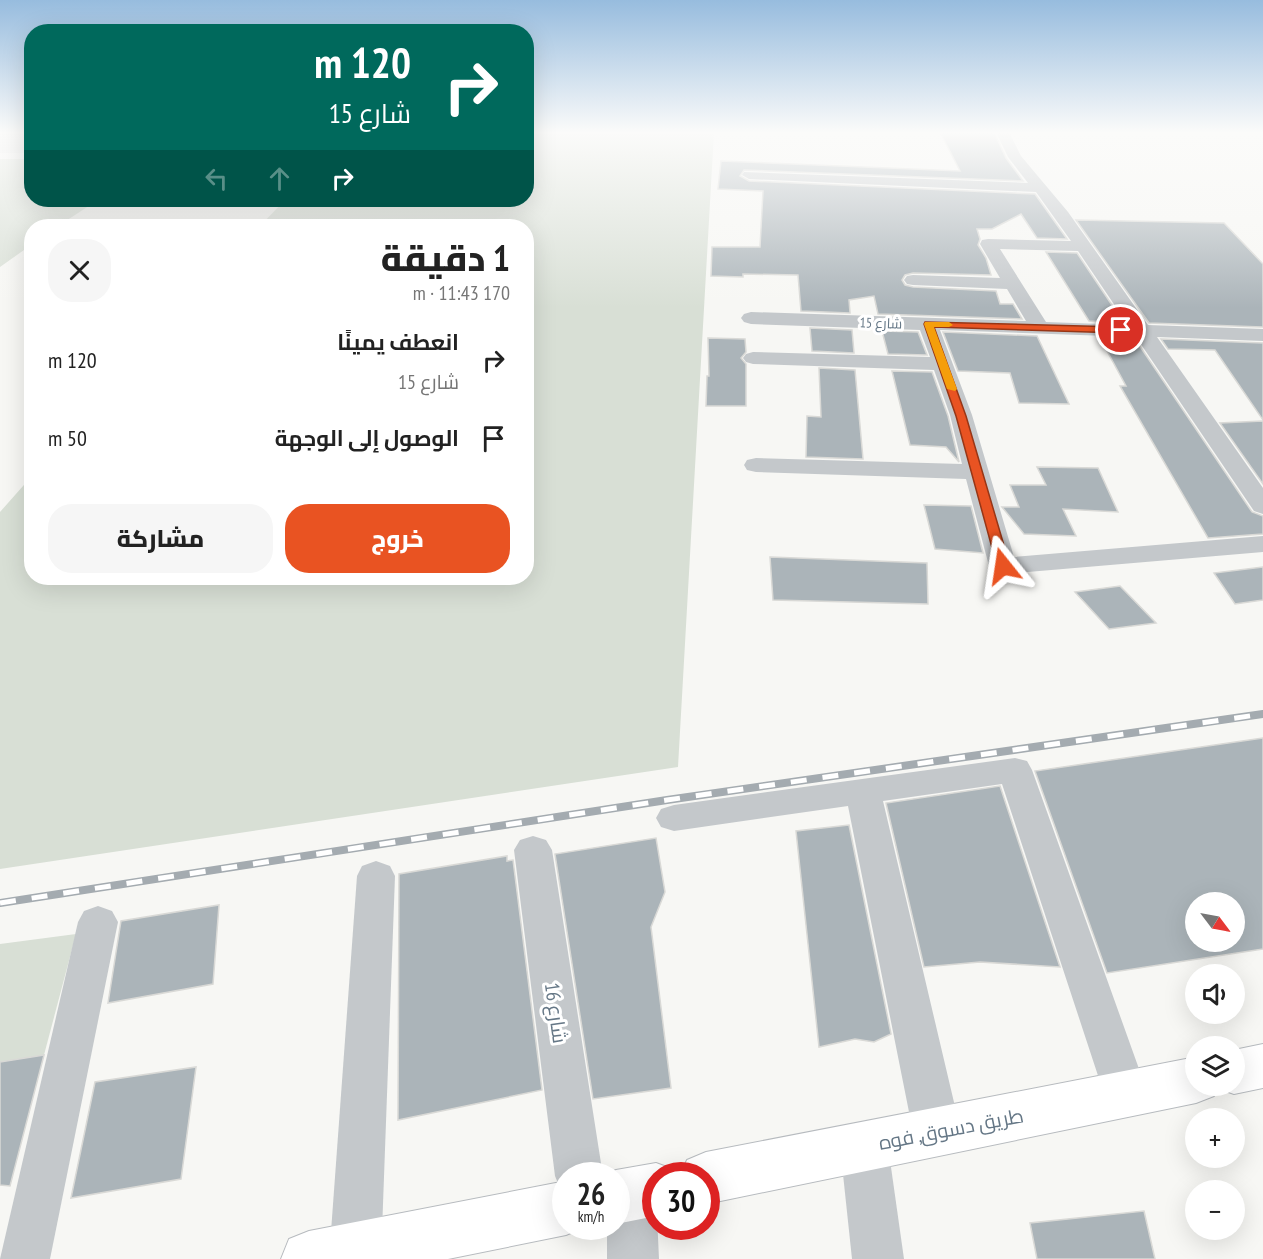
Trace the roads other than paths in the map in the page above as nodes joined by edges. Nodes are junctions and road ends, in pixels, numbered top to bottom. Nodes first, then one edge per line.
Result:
1 (1040, 191) edge
2 (1082, 246) junction
3 (913, 280) dead end
4 (1012, 284) junction
5 (751, 318) dead end
6 (928, 324) junction
7 (1040, 328) junction
8 (1141, 331) junction
9 (1263, 335) edge
10 (753, 358) dead end
11 (943, 363) junction
12 (756, 465) dead end
13 (978, 472) junction
14 (1263, 506) edge
15 (1263, 544) edge
16 (863, 791) junction
17 (674, 818) dead end
18 (533, 850) dead end
19 (376, 876) dead end
20 (98, 922) dead end
21 (1263, 1066) edge
22 (1245, 1070) edge
23 (1185, 1082) edge
24 (1125, 1094) junction
25 (937, 1132) junction
26 (864, 1146) junction
27 (577, 1162) edge
28 (720, 1175) edge
29 (634, 1193) edge
30 (552, 1211) edge
31 (340, 1256) edge
32 (24, 1259) edge
33 (633, 1259) edge
34 (878, 1259) edge

1 - 2 street
2 - 4 street
2 - 8 street
3 - 4 street
4 - 7 street
5 - 6 street, شارع 15
6 - 7 street, شارع 15
6 - 11 street
7 - 8 street, شارع 15
8 - 9 street, شارع 15
8 - 14 street
10 - 11 street
11 - 13 street
12 - 13 street
13 - 15 street
16 - 17 street
16 - 24 street
16 - 25 street
18 - 27 street, شارع 16
19 - 31 street
20 - 32 street
21 - 22 main road
23 - 24 main road, طريق دسوق, فوه
24 - 25 main road, طريق دسوق, فوه
25 - 26 main road, طريق دسوق, فوه
26 - 28 main road, طريق دسوق, فوه
26 - 34 street
29 - 33 street
30 - 31 main road

